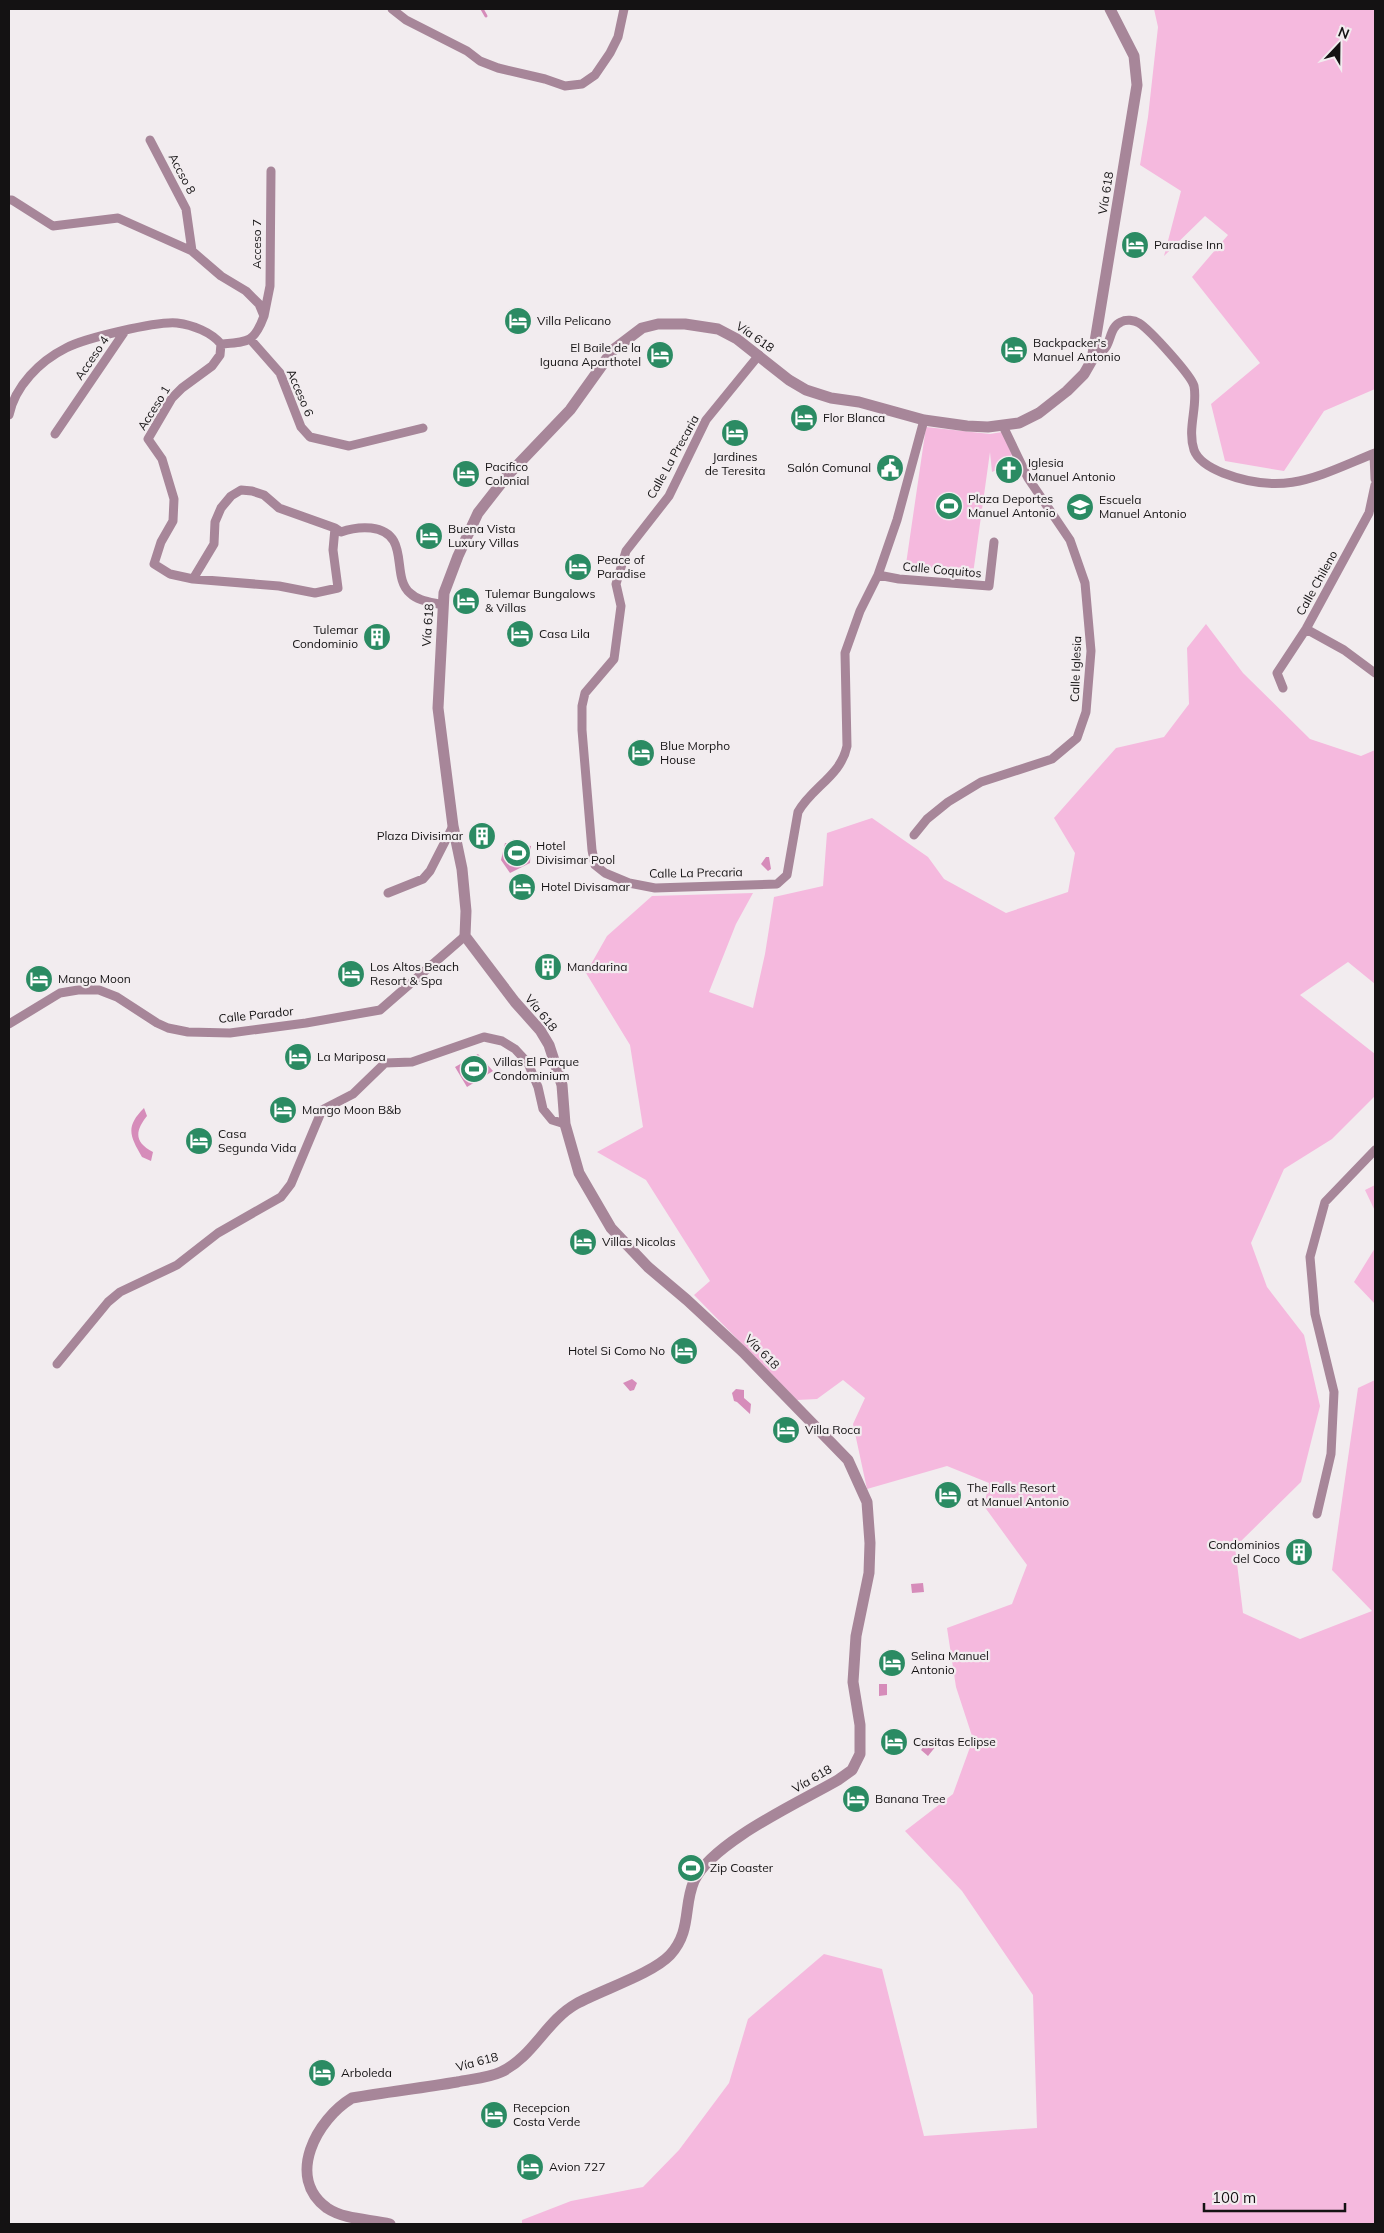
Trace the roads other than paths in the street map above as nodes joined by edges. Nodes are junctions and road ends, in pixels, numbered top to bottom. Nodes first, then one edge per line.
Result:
1 (392, 9) edge
2 (624, 9) edge
3 (1110, 9) edge
4 (150, 140) dead end
5 (271, 171) dead end
6 (10, 198) edge
7 (192, 251) junction
8 (264, 316) junction
9 (125, 331) junction
10 (250, 339) junction
11 (221, 344) junction
12 (759, 355) junction
13 (1092, 360) junction
14 (9, 415) edge
15 (924, 420) junction
16 (1003, 426) junction
17 (423, 428) dead end
18 (55, 434) dead end
19 (1374, 454) edge
20 (1375, 479) edge
21 (1375, 485) edge
22 (335, 528) junction
23 (994, 542) dead end
24 (878, 575) junction
25 (193, 579) junction
26 (443, 605) junction
27 (1306, 629) junction
28 (1375, 673) edge
29 (1283, 688) dead end
30 (453, 826) junction
31 (914, 835) dead end
32 (388, 892) dead end
33 (465, 936) junction
34 (9, 1024) edge
35 (565, 1124) junction
36 (1375, 1150) edge
37 (57, 1364) dead end
38 (1318, 1514) dead end
39 (390, 2224) edge

1 - 2 street
3 - 13 street, Vía 618
4 - 7 street, Accso 8
5 - 8 street, Acceso 7
6 - 7 street
7 - 8 street
8 - 10 street
9 - 11 street, Acceso 4
9 - 14 street
9 - 18 street, Acceso 4
10 - 11 street
10 - 17 street, Acceso 6
11 - 25 street, Acceso 1
12 - 15 street, Vía 618
12 - 24 street, Calle La Precaria
12 - 26 street, Vía 618
13 - 16 street, Vía 618
13 - 19 street
15 - 16 street, Vía 618
15 - 24 street, Calle La Precaria
16 - 31 street, Calle Iglesia
19 - 20 street
21 - 27 street, Calle Chileno
22 - 25 street, Acceso 1
22 - 25 street
22 - 26 street
23 - 24 street, Calle Coquitos
26 - 30 street, Vía 618
27 - 28 street
27 - 29 street, Calle Chileno
30 - 32 street
30 - 33 street, Vía 618
33 - 34 street, Calle Parador
33 - 35 street, Vía 618
35 - 37 street
35 - 39 street, Vía 618
36 - 38 street

